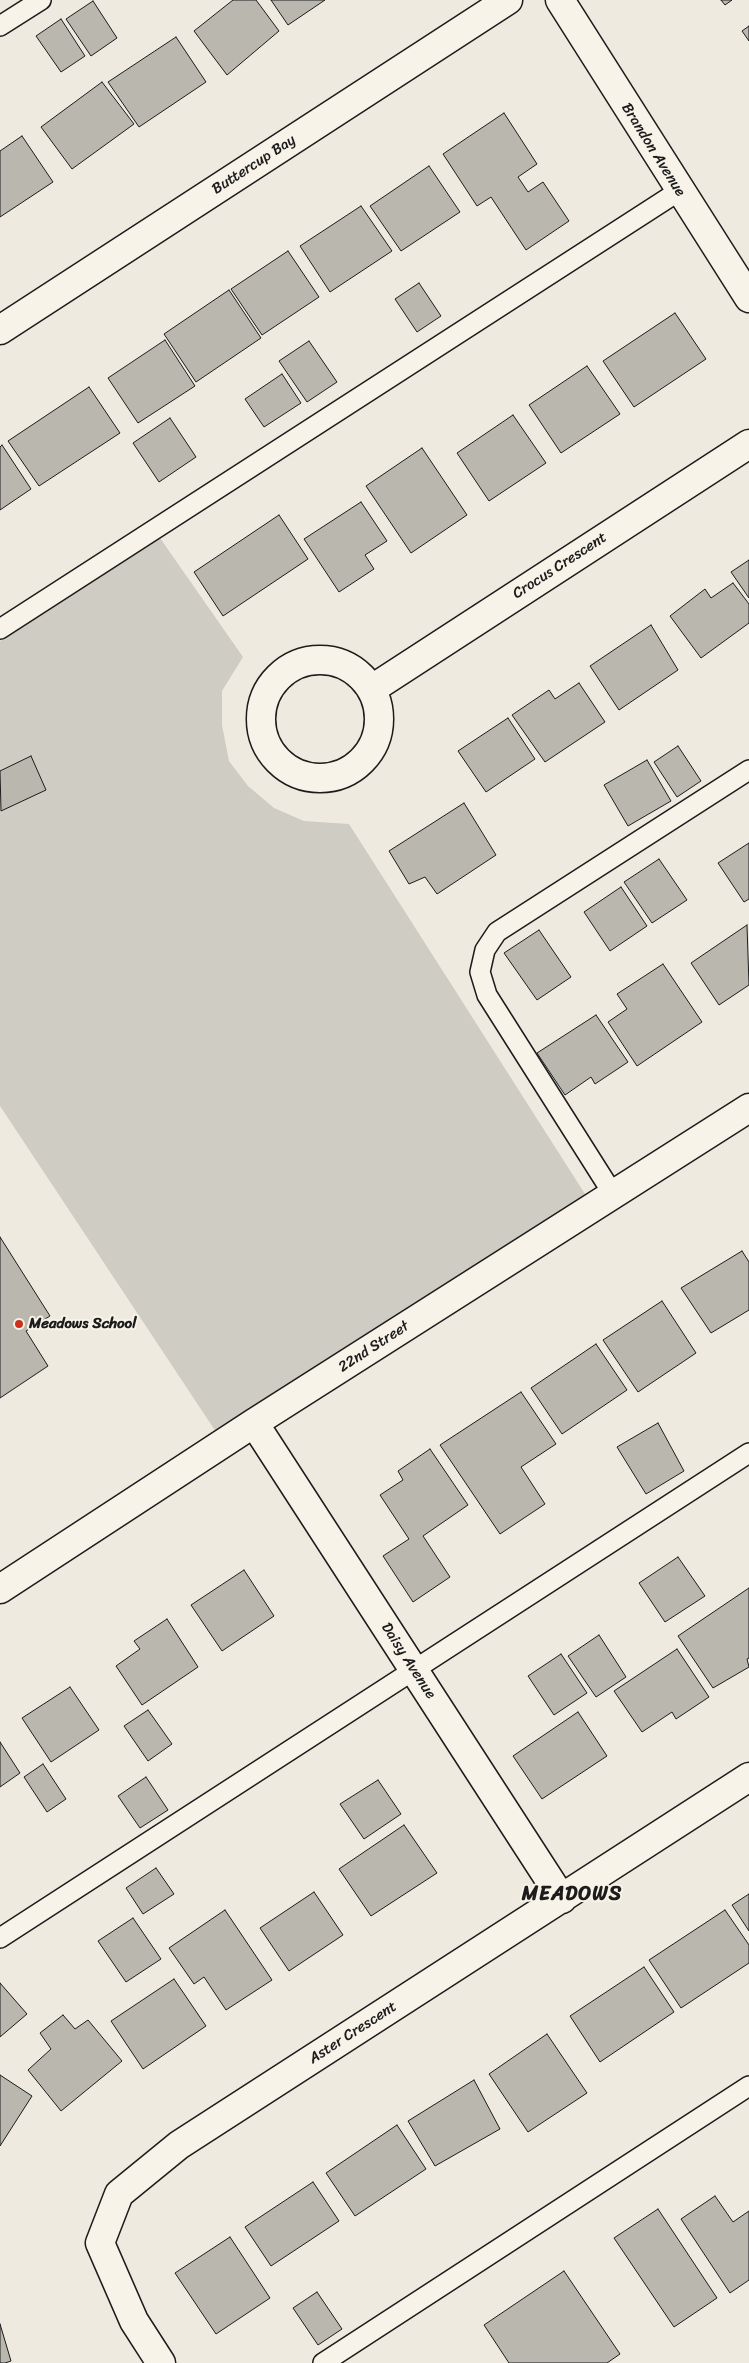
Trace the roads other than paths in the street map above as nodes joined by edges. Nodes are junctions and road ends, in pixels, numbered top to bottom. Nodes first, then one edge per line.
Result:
1 (41, 0) edge
2 (508, 0) edge
3 (560, 0) edge
4 (0, 26) edge
5 (679, 191) junction
6 (749, 298) edge
7 (0, 330) edge
8 (749, 444) edge
9 (0, 629) edge
10 (372, 689) junction
11 (749, 770) edge
12 (749, 1108) edge
13 (612, 1194) junction
14 (254, 1423) junction
15 (749, 1452) edge
16 (0, 1589) edge
17 (414, 1669) junction
18 (749, 1777) edge
19 (562, 1899) junction
20 (0, 1938) edge
21 (749, 2086) edge
22 (160, 2363) edge
23 (323, 2363) edge

1 - 4 lane
2 - 7 street, Buttercup Bay
3 - 5 street, Brandon Avenue
5 - 6 street, Brandon Avenue
5 - 9 lane
8 - 10 street, Crocus Crescent
10 - 10 street
11 - 13 lane
12 - 13 street, 22nd Street
13 - 14 street, 22nd Street
14 - 16 street, 22nd Street
14 - 17 street, Daisy Avenue
15 - 17 lane
17 - 19 street, Daisy Avenue
17 - 20 lane
18 - 19 street, Aster Crescent
19 - 22 street, Aster Crescent
21 - 23 lane

